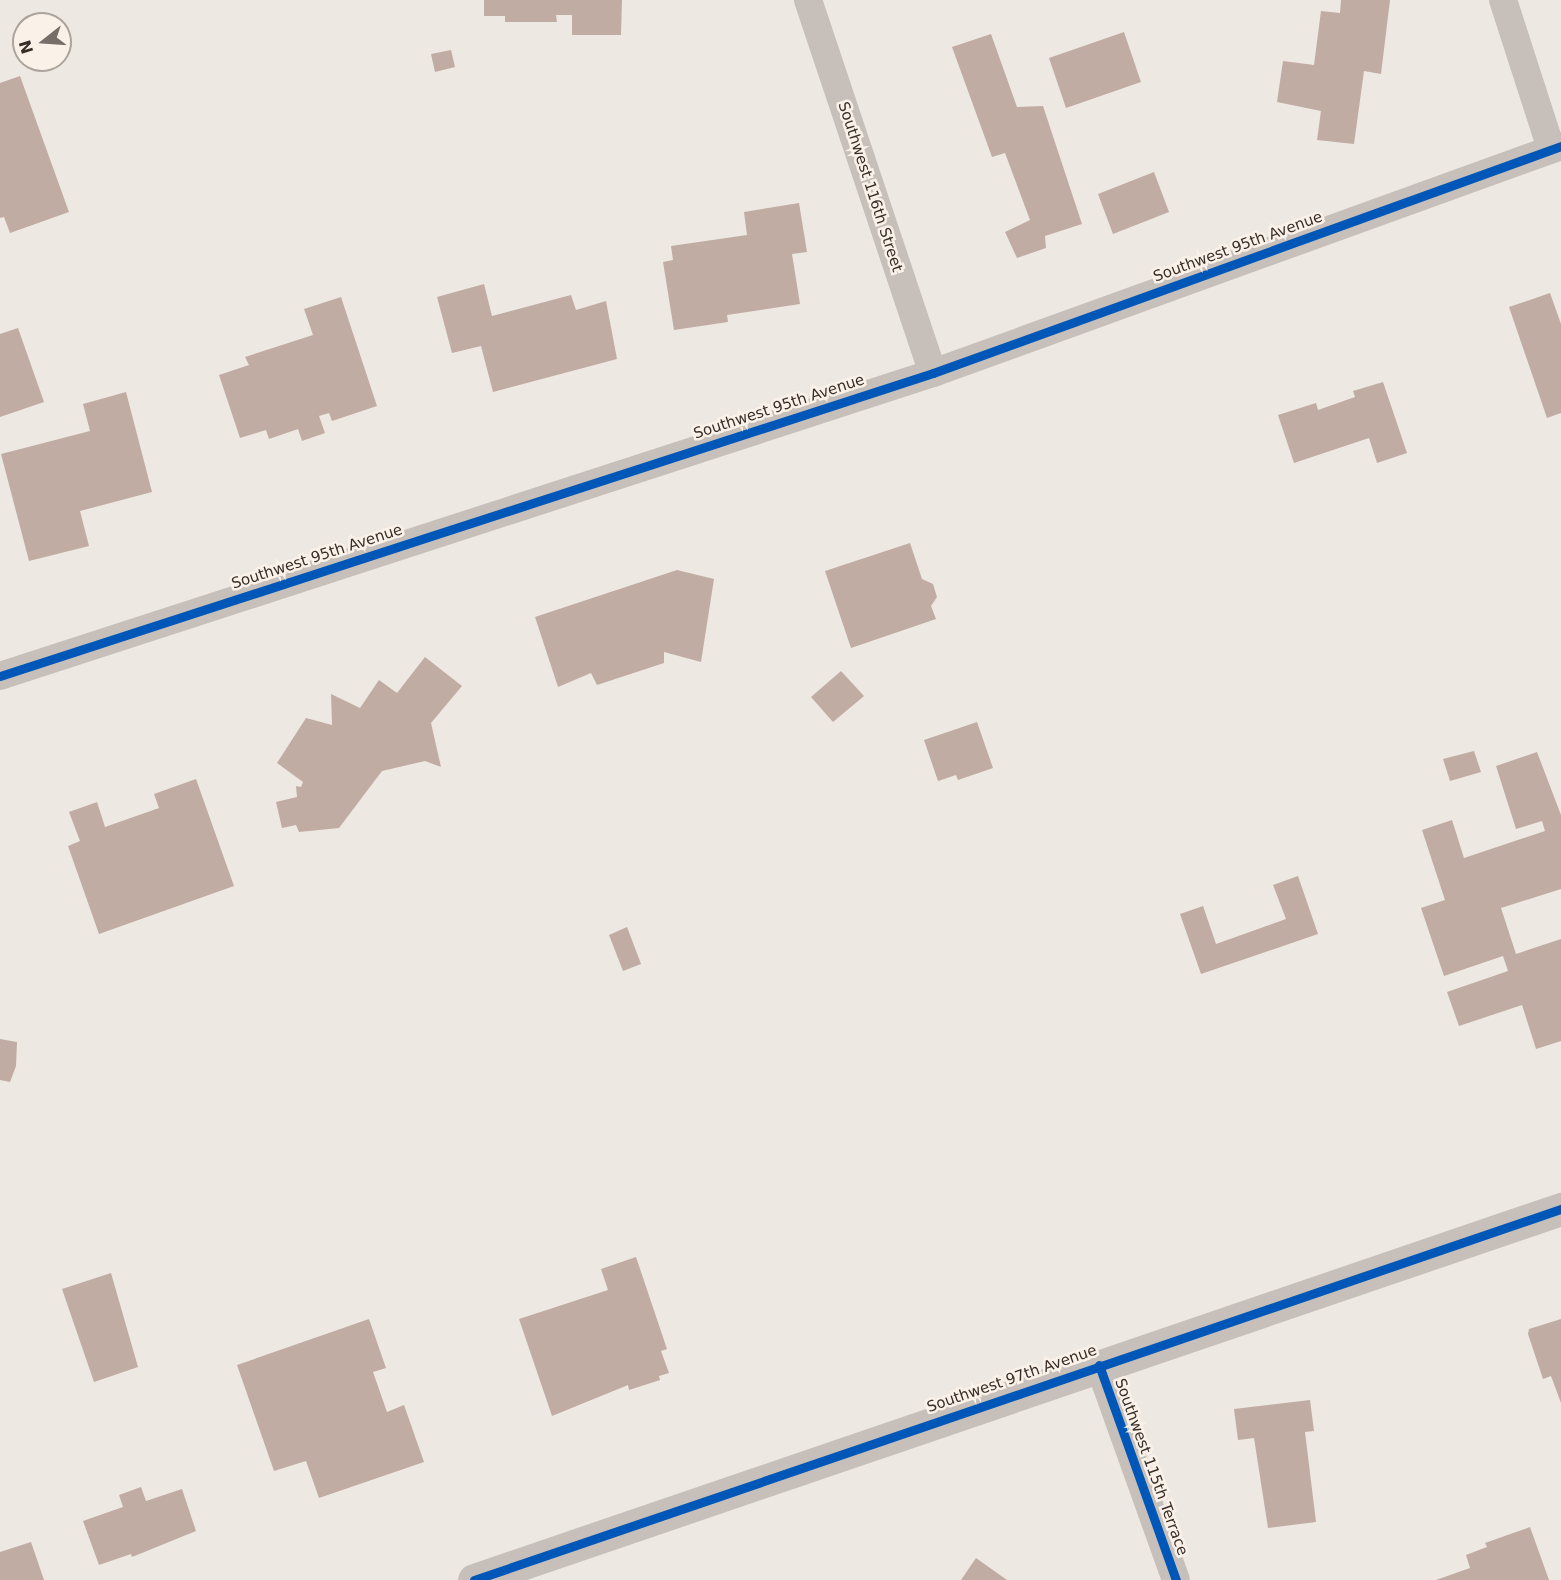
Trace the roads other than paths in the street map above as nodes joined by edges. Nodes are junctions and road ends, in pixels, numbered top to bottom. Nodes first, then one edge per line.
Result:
1 (808, 0) edge
2 (1503, 0) edge
3 (1556, 148) edge
4 (933, 373) junction
5 (0, 676) edge
6 (1561, 1209) edge
7 (1099, 1365) junction
8 (474, 1580) edge
9 (1176, 1580) edge

1 - 4 street, Southwest 116th Street
2 - 3 street
3 - 4 street, Southwest 95th Avenue
4 - 5 street, Southwest 95th Avenue
6 - 7 street, Southwest 97th Avenue
7 - 8 street, Southwest 97th Avenue
7 - 9 street, Southwest 115th Terrace

